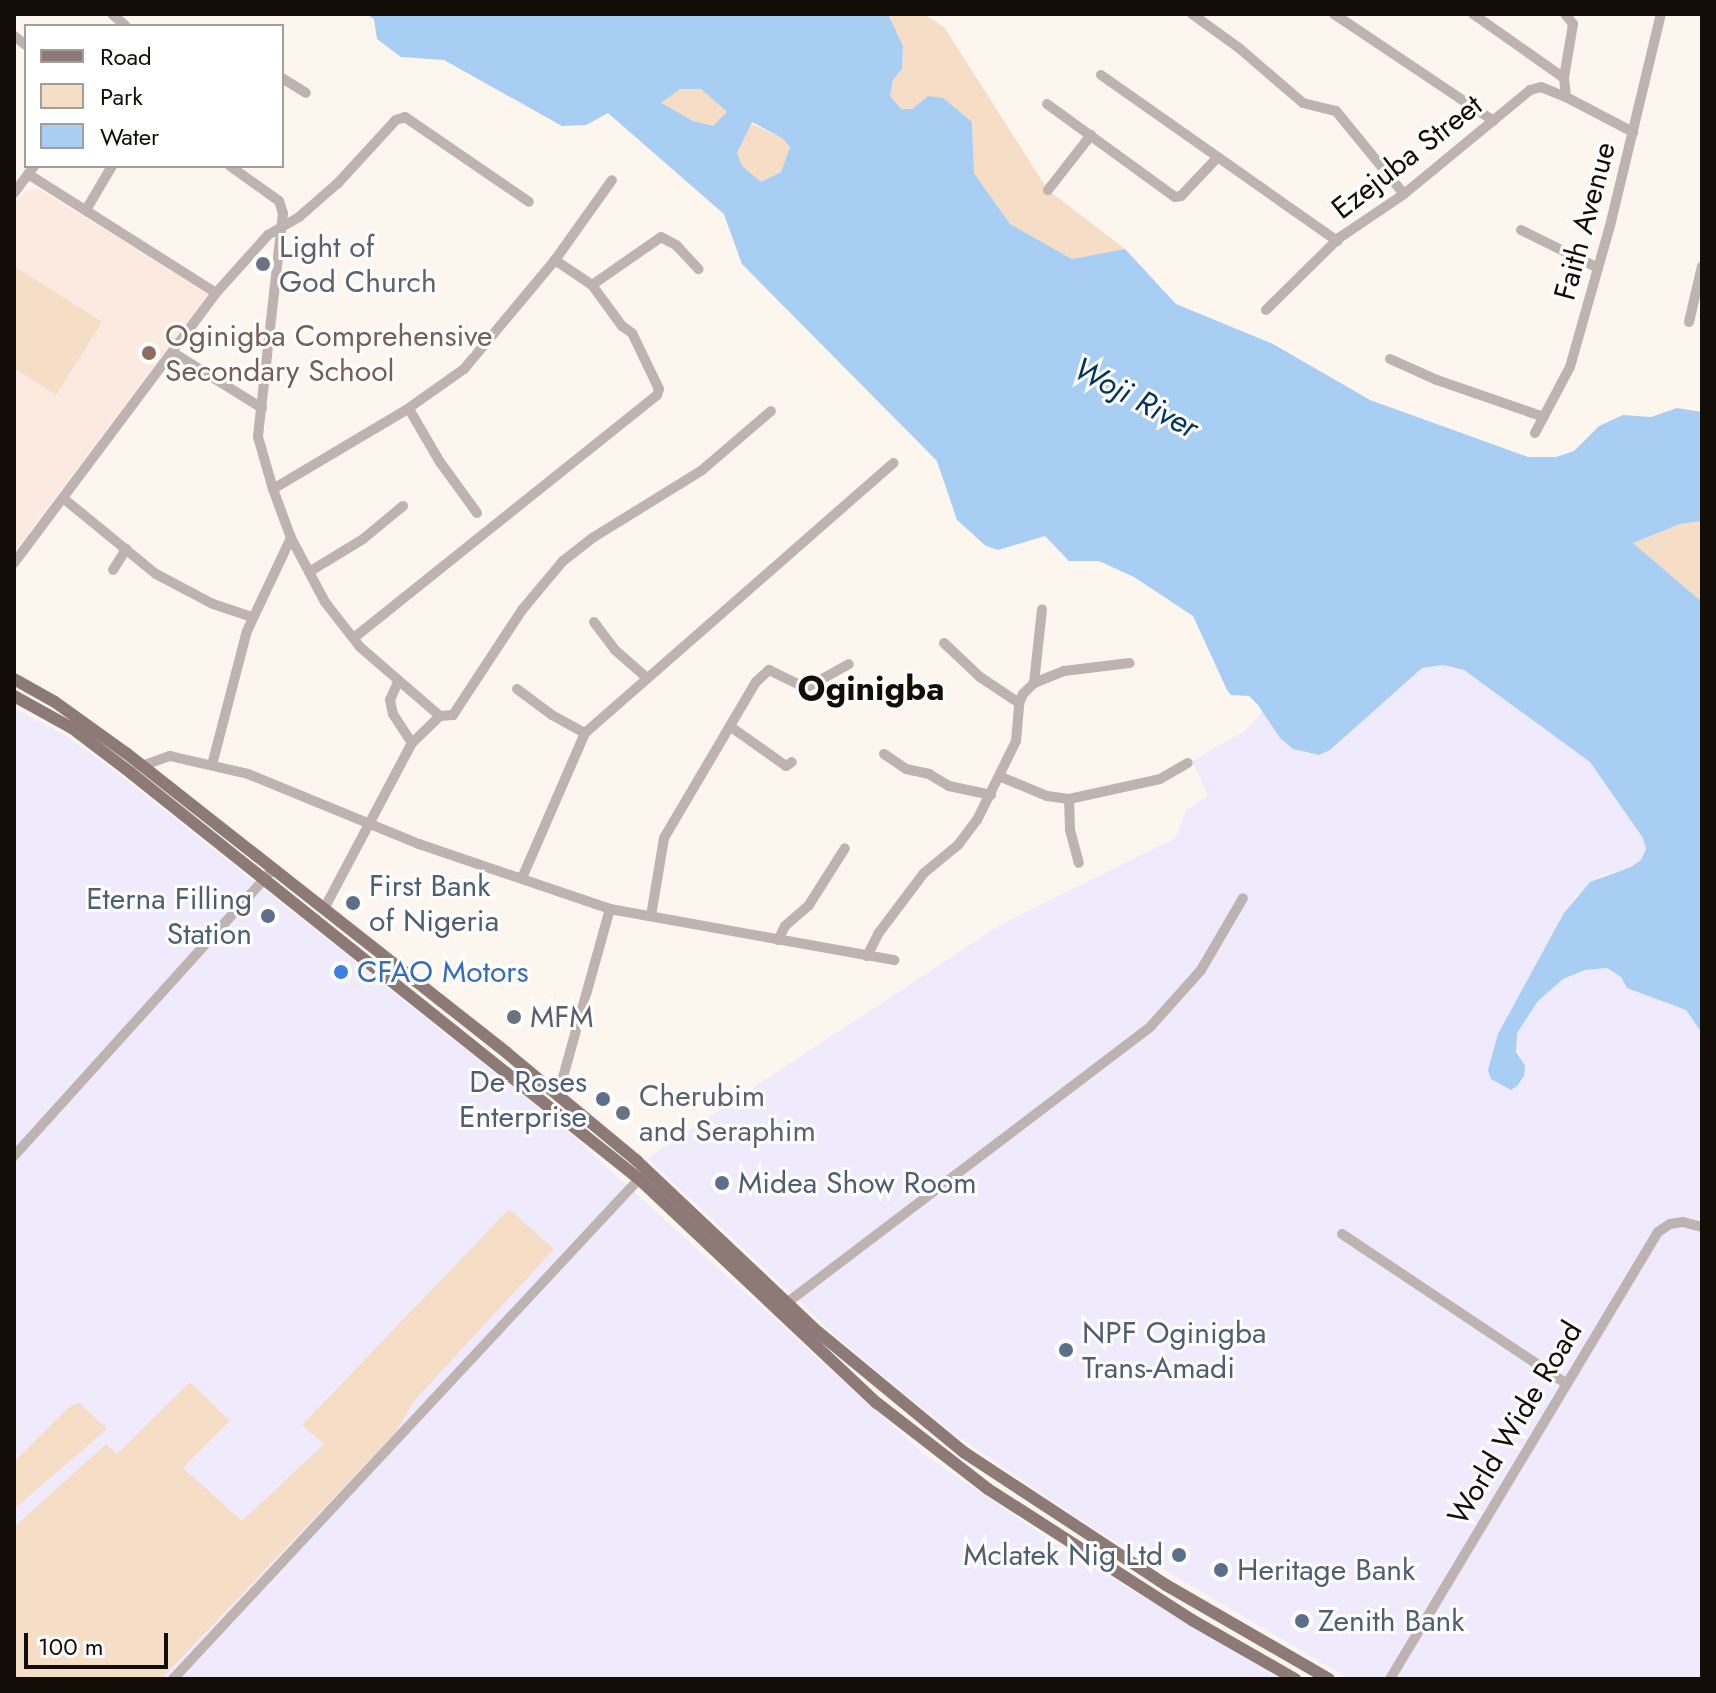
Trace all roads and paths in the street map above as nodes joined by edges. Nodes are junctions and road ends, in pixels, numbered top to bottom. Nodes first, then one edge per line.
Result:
1 (1192, 14) edge
2 (1334, 14) edge
3 (1473, 14) edge
4 (1565, 14) edge
5 (1661, 14) edge
6 (1101, 75) dead end
7 (1564, 78) junction
8 (284, 79) edge
9 (306, 93) dead end
10 (1566, 97) junction
11 (1047, 104) dead end
12 (1494, 121) junction
13 (1633, 132) junction
14 (1091, 135) junction
15 (1216, 159) junction
16 (111, 168) edge
17 (233, 168) edge
18 (31, 170) edge
19 (612, 180) dead end
20 (1048, 190) dead end
21 (14, 193) edge
22 (1404, 194) junction
23 (529, 202) dead end
24 (86, 210) junction
25 (284, 227) junction
26 (1521, 230) dead end
27 (1337, 241) junction
28 (555, 260) junction
29 (1702, 266) edge
30 (1598, 268) junction
31 (698, 269) dead end
32 (592, 285) junction
33 (216, 293) junction
34 (1266, 310) dead end
35 (1689, 322) dead end
36 (172, 352) junction
37 (1390, 359) dead end
38 (262, 408) junction
39 (409, 409) junction
40 (771, 411) dead end
41 (1544, 417) junction
42 (1535, 433) dead end
43 (893, 463) dead end
44 (273, 489) junction
45 (63, 498) junction
46 (403, 506) dead end
47 (477, 513) dead end
48 (291, 538) junction
49 (126, 549) junction
50 (14, 563) edge
51 (113, 570) dead end
52 (309, 572) junction
53 (1042, 609) dead end
54 (252, 617) junction
55 (594, 622) dead end
56 (355, 637) junction
57 (944, 643) dead end
58 (1130, 663) dead end
59 (849, 664) dead end
60 (647, 678) junction
61 (14, 679) edge
62 (398, 682) junction
63 (1034, 683) junction
64 (517, 689) dead end
65 (14, 696) edge
66 (1019, 703) junction
67 (440, 716) junction
68 (731, 727) junction
69 (585, 733) junction
70 (412, 743) junction
71 (884, 754) dead end
72 (792, 762) dead end
73 (1188, 763) dead end
74 (212, 765) junction
75 (142, 766) junction
76 (1001, 777) junction
77 (991, 795) junction
78 (1069, 799) junction
79 (370, 826) junction
80 (845, 848) dead end
81 (1079, 863) dead end
82 (273, 869) junction
83 (522, 878) junction
84 (265, 880) junction
85 (1243, 898) dead end
86 (324, 909) junction
87 (610, 909) junction
88 (651, 916) junction
89 (778, 940) junction
90 (867, 956) junction
91 (894, 960) dead end
92 (558, 1095) junction
93 (14, 1156) edge
94 (639, 1179) junction
95 (1702, 1227) edge
96 (1342, 1234) dead end
97 (788, 1302) junction
98 (1567, 1384) junction
99 (998, 1476) junction
100 (988, 1489) junction
101 (173, 1679) edge
102 (1295, 1679) edge
103 (1329, 1679) edge
104 (1390, 1679) edge

1 - 22 street
2 - 12 street
3 - 7 street
4 - 7 street
5 - 13 street, Faith Avenue
6 - 15 street, Ezejuba Street
7 - 10 street
8 - 9 street
10 - 12 street, Ezejuba Street
10 - 13 street, Ezejuba Street
11 - 14 street
12 - 22 street, Ezejuba Street
13 - 30 street, Faith Avenue
14 - 15 street
14 - 20 street
15 - 27 street, Ezejuba Street
16 - 24 street
17 - 25 street
18 - 21 street
18 - 24 street
19 - 28 street
22 - 27 street, Ezejuba Street
23 - 25 street
24 - 33 street
25 - 33 street
25 - 38 street
26 - 30 street
27 - 34 street
28 - 32 street
28 - 39 street
29 - 35 street
30 - 41 street, Faith Avenue
31 - 32 street
32 - 56 street
33 - 36 street
36 - 38 street
36 - 45 street
37 - 41 street
38 - 44 street
39 - 44 street
39 - 47 street
40 - 67 street
41 - 42 street, Faith Avenue
43 - 60 street
44 - 48 street
45 - 49 street
45 - 50 street
46 - 52 street
48 - 52 street
48 - 54 street
49 - 51 street
49 - 54 street
52 - 56 street
53 - 63 street
54 - 74 street
55 - 60 street
56 - 62 street
57 - 66 street
58 - 63 street
59 - 68 street
60 - 69 street
61 - 75 main road
62 - 67 street
62 - 70 street
63 - 66 street
64 - 69 street
65 - 84 main road
66 - 76 street
67 - 70 street
68 - 72 street
68 - 88 street
69 - 83 street
70 - 79 street
71 - 77 street
73 - 78 street
74 - 75 street
74 - 79 street
75 - 82 main road
76 - 77 street
76 - 78 street
77 - 90 street
78 - 81 street
79 - 83 street
79 - 86 street
80 - 89 street
82 - 84 street
82 - 86 main road
83 - 87 street
84 - 93 street
84 - 94 main road
85 - 97 street
86 - 92 main road
87 - 88 street
87 - 92 street
88 - 89 street
89 - 90 street
90 - 91 street
92 - 97 main road
94 - 100 main road
94 - 101 street
95 - 98 street, World Wide Road
96 - 98 street
97 - 99 main road
98 - 104 street, World Wide Road
99 - 100 main road
99 - 103 main road
100 - 102 main road

